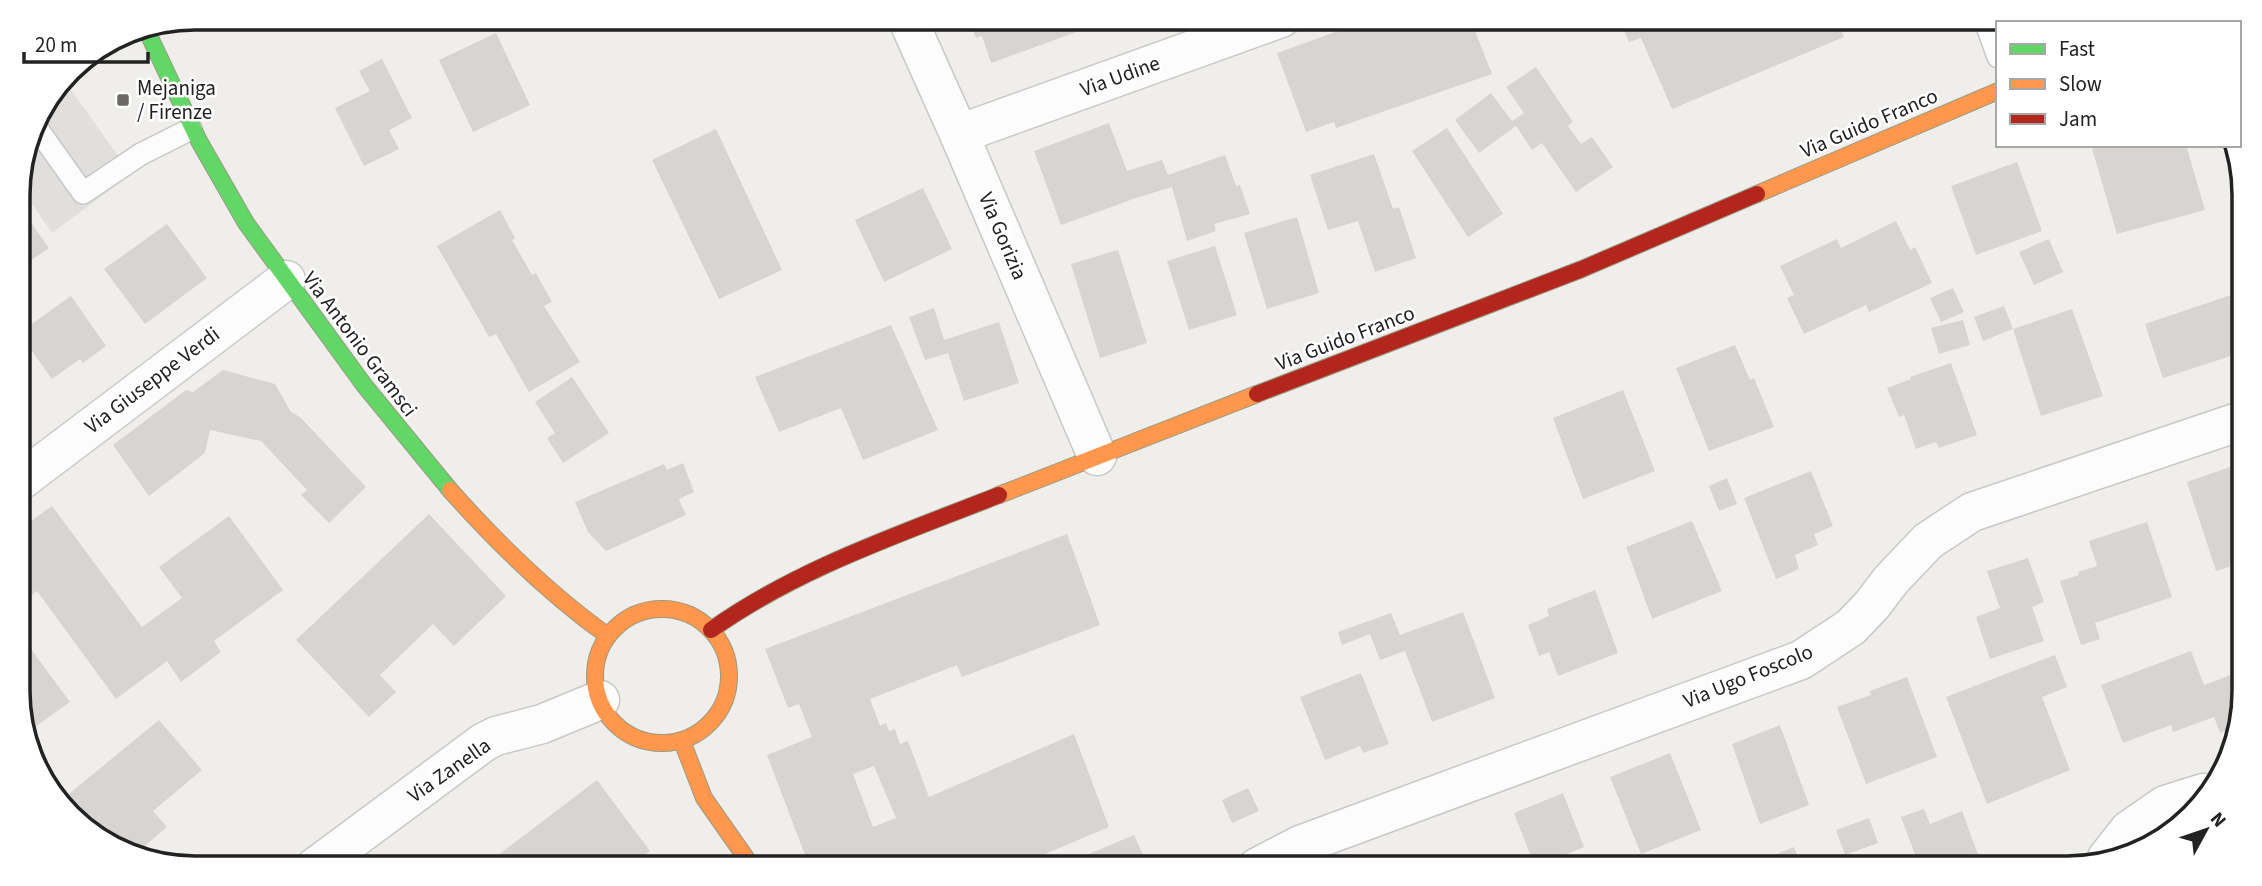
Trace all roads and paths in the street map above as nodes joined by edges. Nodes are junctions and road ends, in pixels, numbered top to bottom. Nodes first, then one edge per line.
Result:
1 (912, 30) edge
2 (1248, 30) edge
3 (1988, 30) edge
4 (149, 37) edge
5 (1996, 51) edge
6 (1996, 92) edge
7 (191, 128) junction
8 (41, 134) edge
9 (959, 134) junction
10 (286, 280) junction
11 (2232, 424) edge
12 (1097, 456) junction
13 (30, 473) edge
14 (711, 630) junction
15 (608, 636) junction
16 (600, 701) junction
17 (682, 741) junction
18 (2194, 796) edge
19 (2114, 849) edge
20 (331, 856) edge
21 (745, 856) edge
22 (1279, 856) edge

1 - 9 street, Via Gorizia
2 - 9 street, Via Udine
3 - 5 lane
4 - 7 street, Via Antonio Gramsci
6 - 12 street, Via Guido Franco
7 - 8 lane
7 - 10 street, Via Antonio Gramsci
9 - 12 street, Via Gorizia
10 - 13 street, Via Giuseppe Verdi
10 - 15 street, Via Antonio Gramsci
11 - 22 street, Via Ugo Foscolo
12 - 14 street, Via Guido Franco
14 - 15 street
14 - 17 street
15 - 16 street
16 - 17 street
16 - 20 street, Via Zanella
17 - 21 street
18 - 19 street

